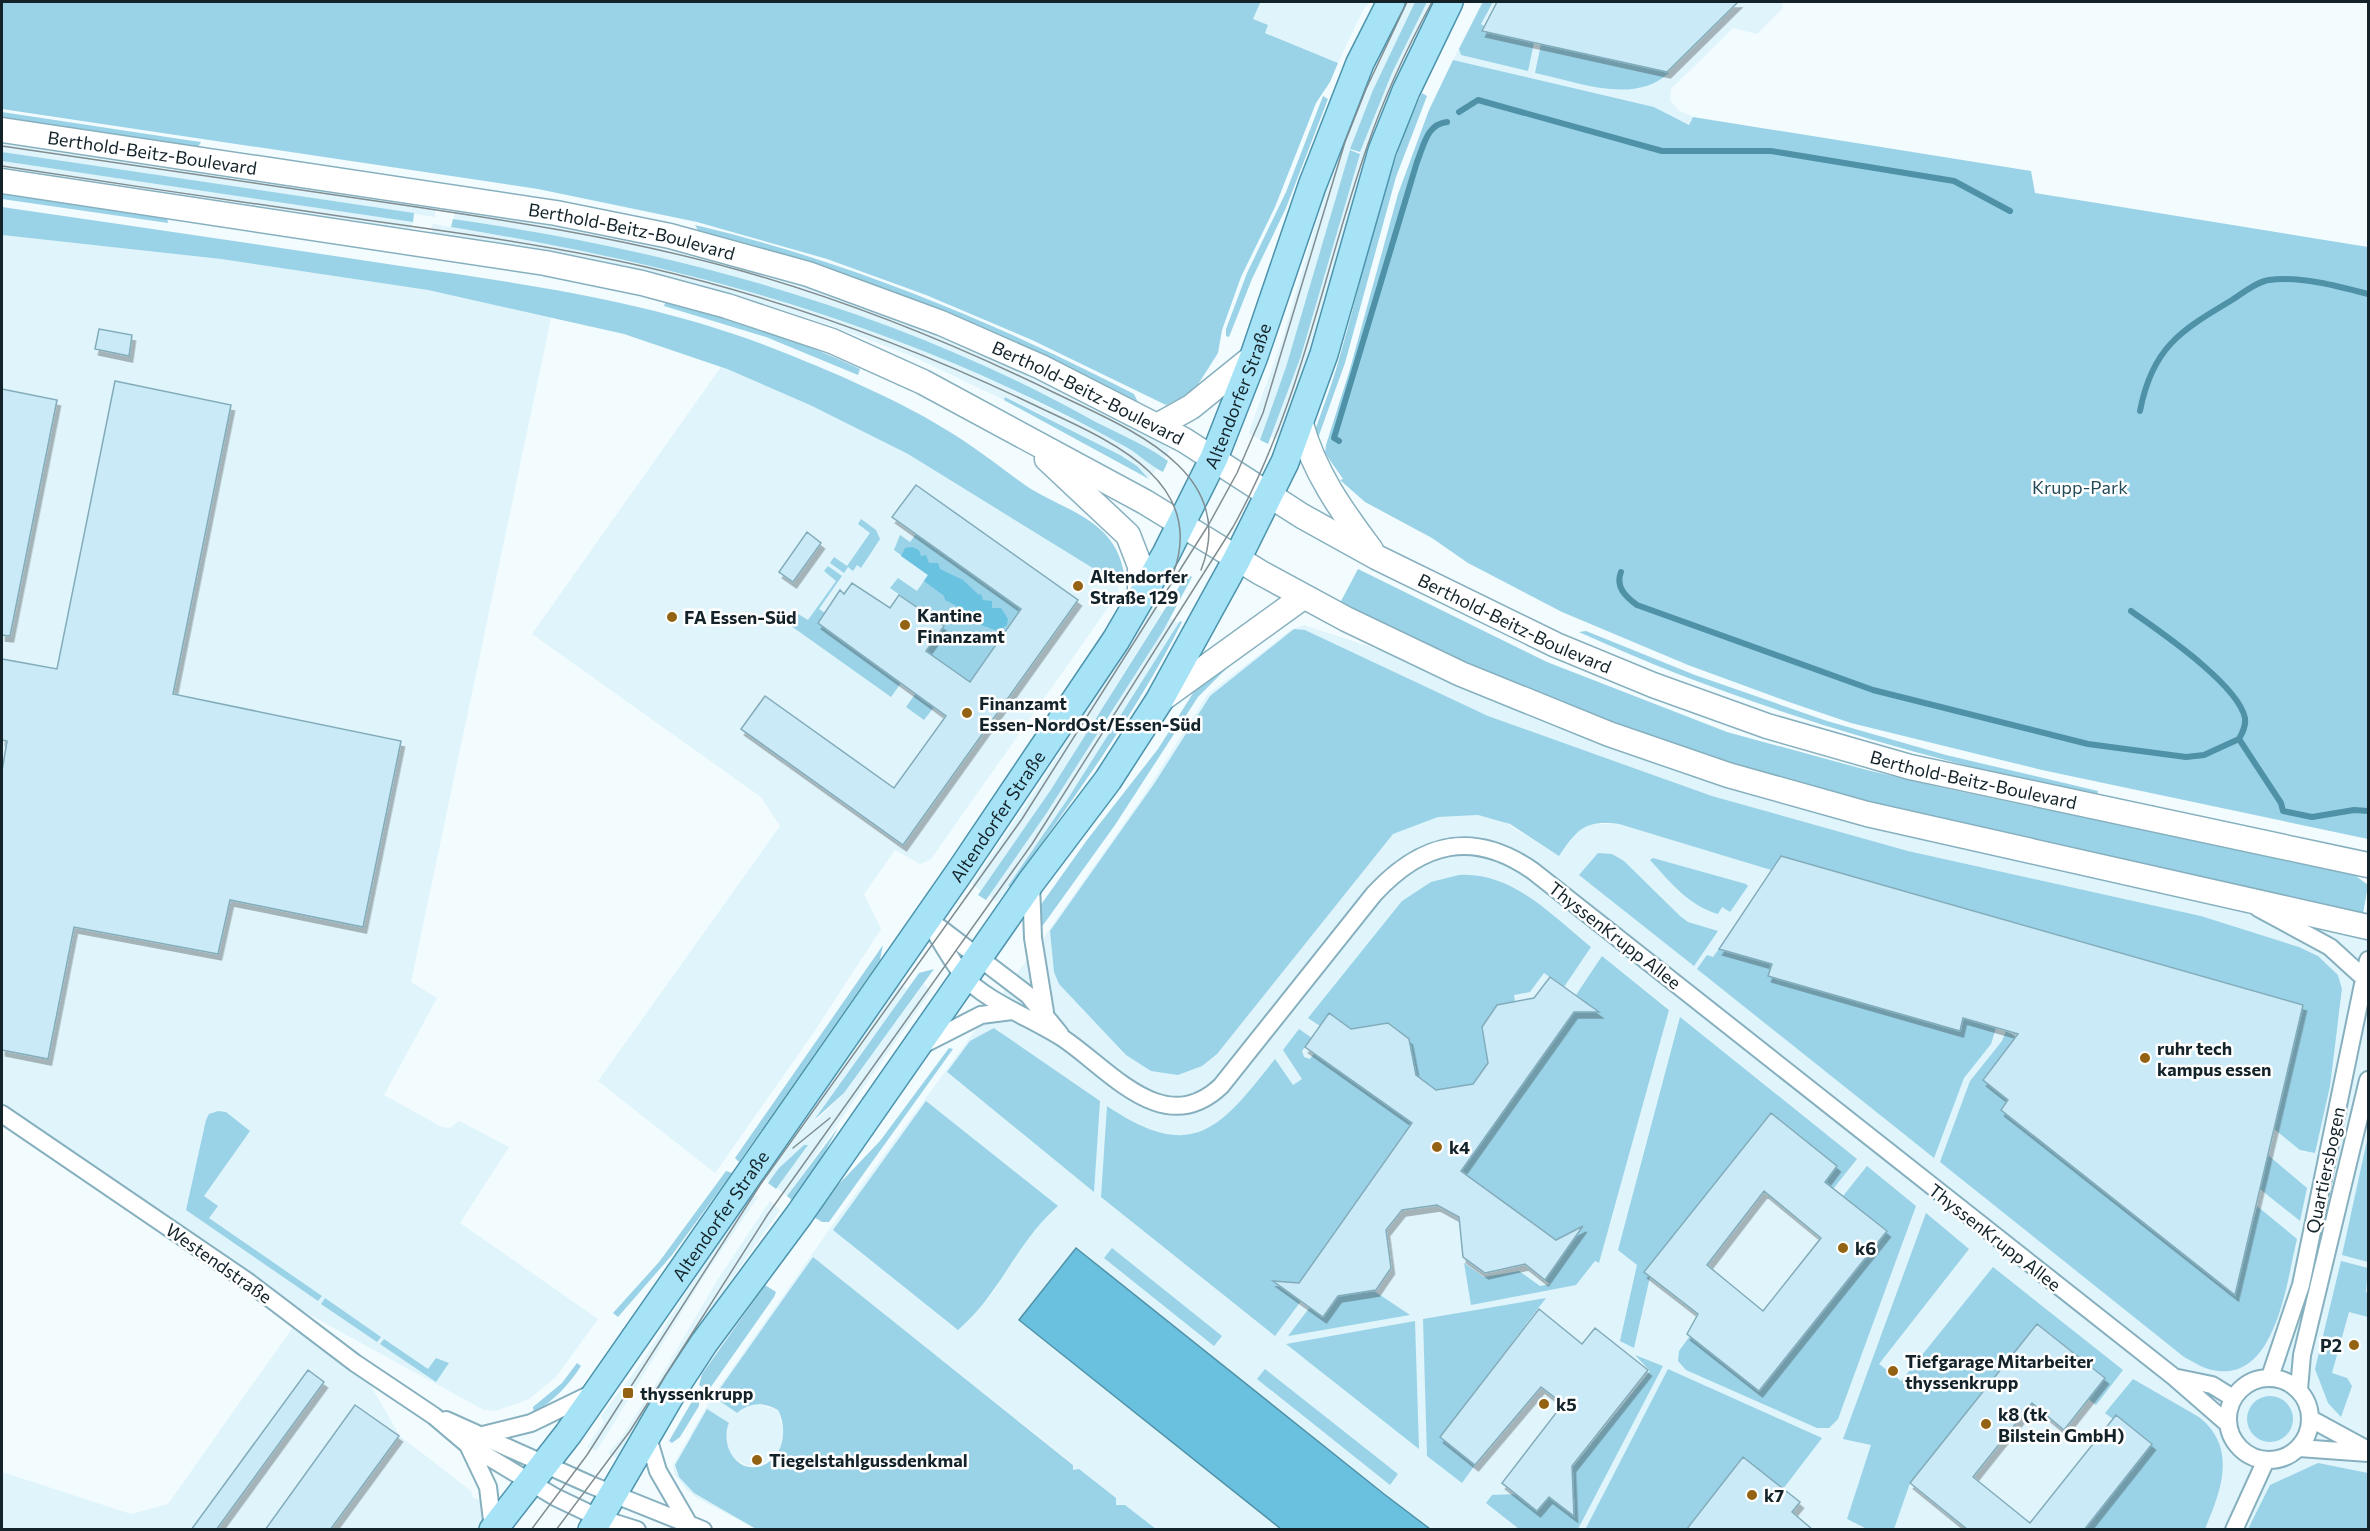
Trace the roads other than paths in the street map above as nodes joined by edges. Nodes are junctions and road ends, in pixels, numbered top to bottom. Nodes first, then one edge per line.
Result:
1 (1390, 2) edge
2 (1449, 2) edge
3 (2, 130) edge
4 (2, 182) edge
5 (1254, 356) junction
6 (1301, 424) junction
7 (1157, 426) junction
8 (1023, 438) junction
9 (1214, 458) junction
10 (1270, 494) junction
11 (1182, 524) junction
12 (1376, 557) junction
13 (1237, 559) junction
14 (1303, 597) junction
15 (1140, 600) junction
16 (1159, 700) junction
17 (2368, 865) edge
18 (1031, 882) junction
19 (2241, 898) junction
20 (926, 917) junction
21 (2368, 927) edge
22 (2368, 960) edge
23 (971, 967) junction
24 (2364, 978) junction
25 (1012, 1011) junction
26 (1045, 1013) junction
27 (1063, 1039) junction
28 (914, 1050) junction
29 (2368, 1080) edge
30 (2, 1114) edge
31 (2175, 1377) junction
32 (2270, 1377) junction
33 (2299, 1389) junction
34 (596, 1392) junction
35 (2234, 1398) junction
36 (434, 1416) junction
37 (2311, 1419) junction
38 (2228, 1424) junction
39 (647, 1434) junction
40 (483, 1435) junction
41 (467, 1444) junction
42 (2298, 1448) junction
43 (2368, 1451) edge
44 (2266, 1460) junction
45 (538, 1474) junction
46 (613, 1494) junction
47 (687, 1521) junction
48 (596, 1524) edge
49 (493, 1529) edge
50 (636, 1529) edge
51 (703, 1530) edge
52 (2234, 1530) edge

1 - 5 main road, Altendorfer Straße
2 - 6 main road
3 - 7 main road, Berthold-Beitz-Boulevard
4 - 8 main road
5 - 7 main road
5 - 9 main road, Altendorfer Straße
6 - 10 main road
6 - 12 main road
7 - 9 main road, Berthold-Beitz-Boulevard
8 - 11 main road
8 - 15 main road
9 - 10 main road, Berthold-Beitz-Boulevard
9 - 11 main road, Altendorfer Straße
10 - 12 main road, Berthold-Beitz-Boulevard
10 - 13 main road
11 - 13 main road
11 - 15 main road, Altendorfer Straße
12 - 17 main road, Berthold-Beitz-Boulevard
13 - 14 main road
13 - 16 main road
14 - 16 main road
14 - 19 main road
15 - 20 main road, Altendorfer Straße
16 - 18 main road
18 - 23 main road
18 - 26 street, ThyssenKrupp Allee
19 - 21 main road
19 - 24 street
20 - 23 street, ThyssenKrupp Allee
20 - 23 street, ThyssenKrupp Allee
20 - 34 main road, Altendorfer Straße
22 - 24 street, Quartiersbogen
23 - 25 street, ThyssenKrupp Allee
23 - 26 street, ThyssenKrupp Allee
23 - 28 main road
24 - 32 street, Quartiersbogen
25 - 27 street, ThyssenKrupp Allee
25 - 28 street
26 - 27 street, ThyssenKrupp Allee
27 - 31 street, ThyssenKrupp Allee
28 - 39 main road
29 - 33 street, Quartiersbogen
30 - 36 street, Westendstraße
31 - 35 street, ThyssenKrupp Allee
31 - 38 street, ThyssenKrupp Allee
32 - 33 street
32 - 35 street
33 - 37 street
34 - 40 street
34 - 45 main road, Altendorfer Straße
35 - 38 street
36 - 40 street, Westendstraße
36 - 41 street, Westendstraße
37 - 42 street
37 - 43 street
38 - 44 street
39 - 46 main road
39 - 47 street
40 - 45 street, Westendstraße
41 - 45 street, Westendstraße
41 - 49 street, Westendstraße
42 - 43 street
42 - 44 street
44 - 52 street
45 - 46 street, Westendstraße
45 - 48 street, Westendstraße
45 - 49 main road, Altendorfer Straße
46 - 47 street
46 - 48 main road
47 - 51 street
48 - 50 street, Westendstraße

